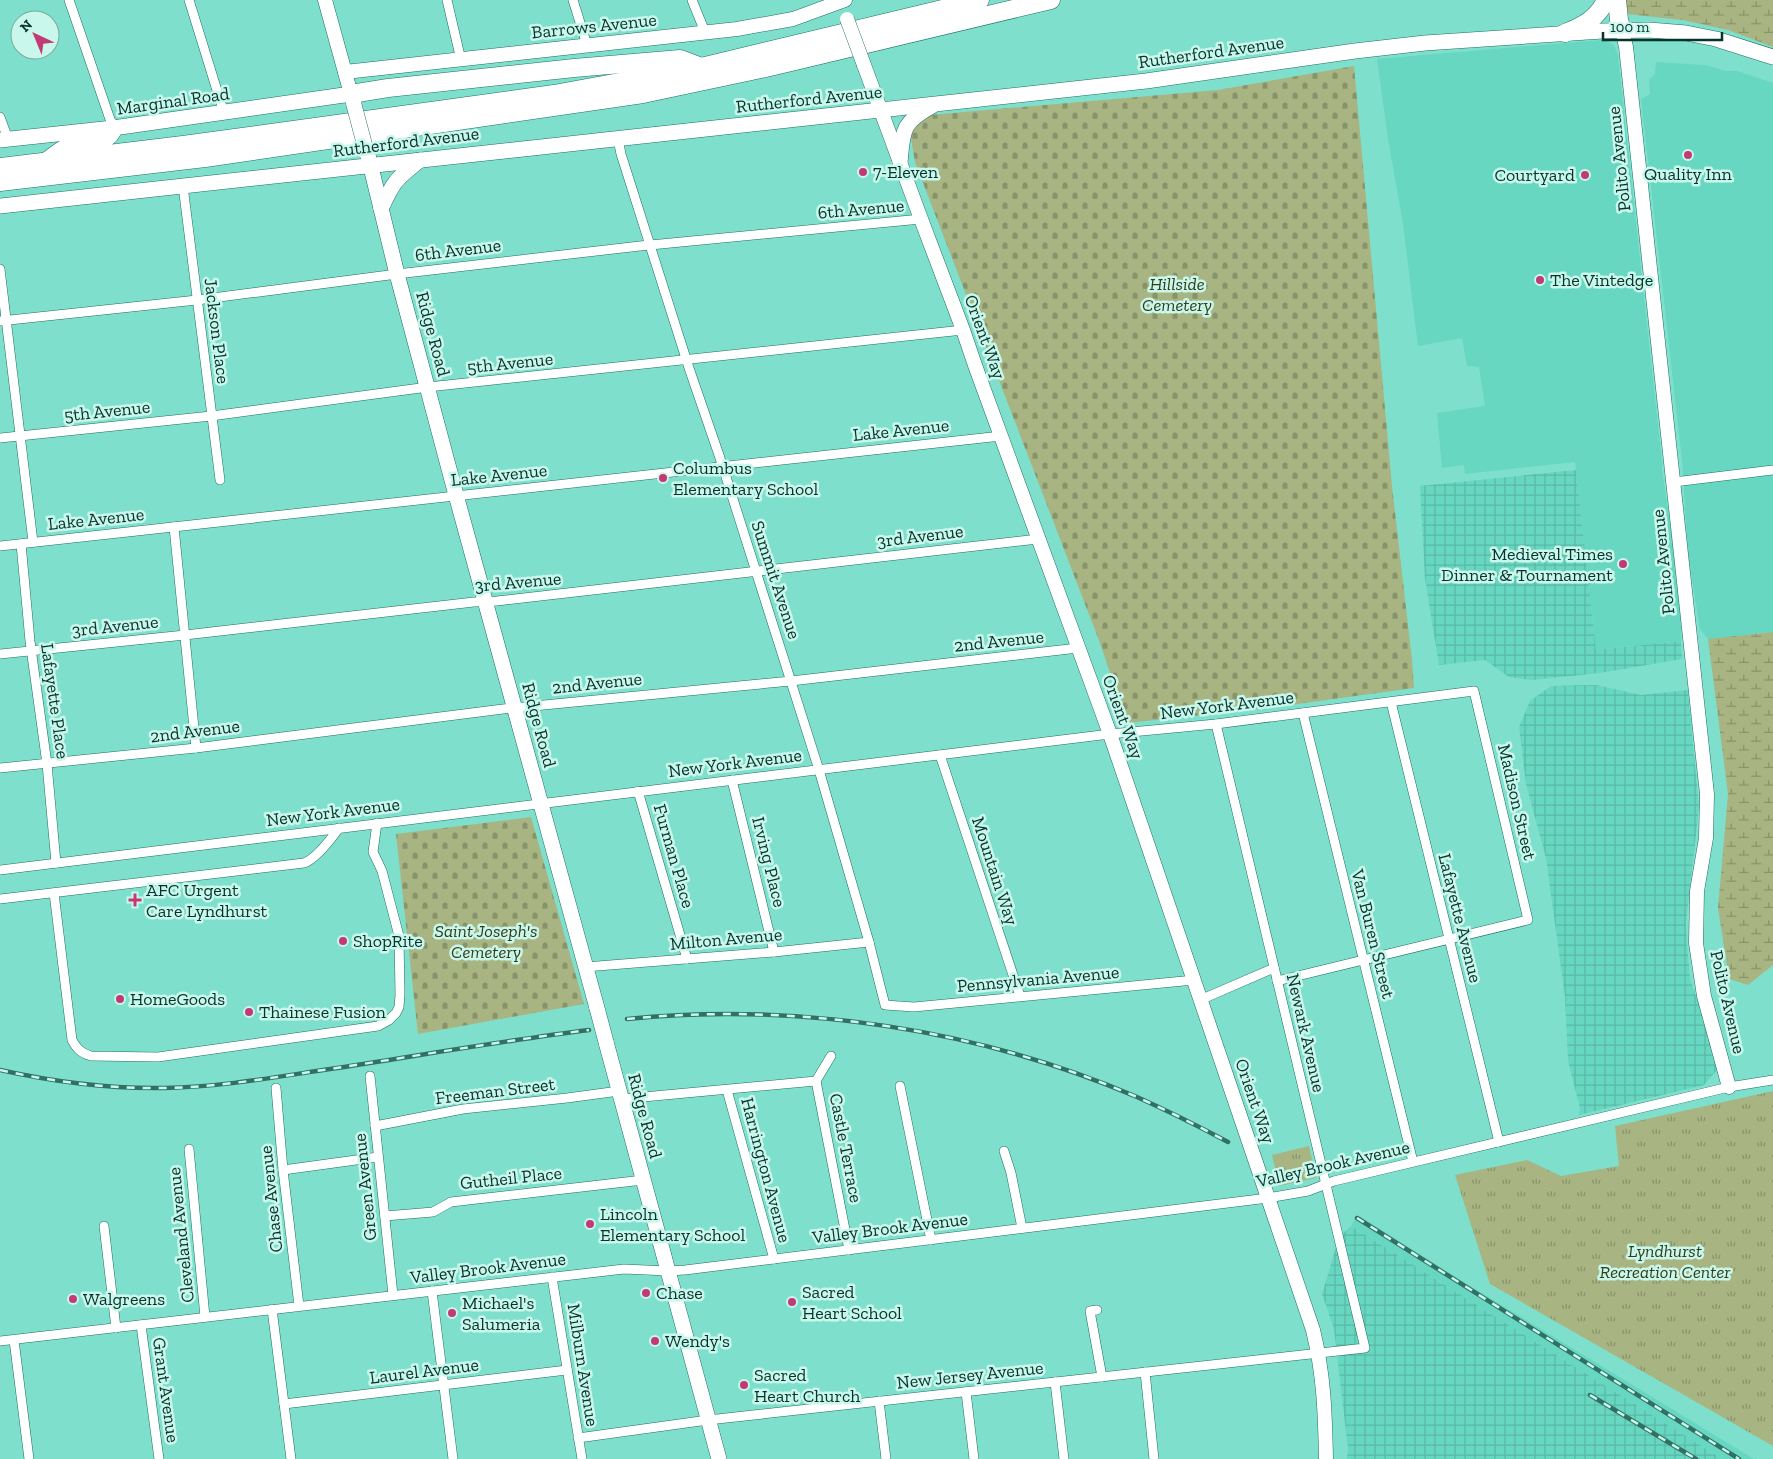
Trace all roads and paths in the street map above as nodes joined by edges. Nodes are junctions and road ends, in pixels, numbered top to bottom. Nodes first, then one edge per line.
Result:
1 (69, 0) edge
2 (189, 0) edge
3 (325, 0) edge
4 (447, 0) edge
5 (573, 0) edge
6 (692, 0) edge
7 (842, 0) edge
8 (980, 0) edge
9 (1051, 0) edge
10 (1606, 0) edge
11 (1617, 0) edge
12 (1622, 30) junction
13 (705, 32) junction
14 (1565, 33) junction
15 (586, 45) junction
16 (1773, 56) edge
17 (461, 60) junction
18 (701, 68) junction
19 (345, 72) junction
20 (352, 100) junction
21 (937, 103) junction
22 (880, 110) junction
23 (224, 113) junction
24 (0, 117) edge
25 (114, 128) junction
26 (618, 139) junction
27 (4, 140) edge
28 (421, 159) junction
29 (369, 160) junction
30 (44, 163) junction
31 (900, 163) junction
32 (0, 167) edge
33 (0, 182) edge
34 (183, 186) junction
35 (0, 206) edge
36 (381, 209) junction
37 (920, 219) junction
38 (649, 245) junction
39 (0, 269) edge
40 (397, 274) junction
41 (197, 300) junction
42 (3, 321) edge
43 (964, 330) junction
44 (686, 360) junction
45 (428, 387) junction
46 (211, 416) junction
47 (21, 436) junction
48 (1001, 436) junction
49 (0, 438) edge
50 (723, 466) junction
51 (1773, 470) edge
52 (220, 480) dead end
53 (1674, 482) junction
54 (456, 495) junction
55 (174, 527) junction
56 (1038, 539) junction
57 (33, 542) junction
58 (21, 544) junction
59 (0, 546) edge
60 (756, 572) junction
61 (486, 602) junction
62 (185, 635) junction
63 (1078, 648) junction
64 (32, 651) junction
65 (0, 654) edge
66 (791, 680) junction
67 (1474, 691) joint
68 (1391, 702) junction
69 (515, 708) junction
70 (1303, 713) junction
71 (1216, 724) junction
72 (1110, 734) junction
73 (196, 748) junction
74 (940, 755) junction
75 (47, 764) junction
76 (0, 768) edge
77 (819, 770) junction
78 (732, 780) junction
79 (638, 791) junction
80 (540, 803) junction
81 (377, 823) junction
82 (338, 828) junction
83 (56, 863) junction
84 (0, 870) edge
85 (54, 893) junction
86 (0, 900) edge
87 (1449, 940) junction
88 (869, 942) junction
89 (774, 952) junction
90 (686, 959) junction
91 (1363, 960) junction
92 (585, 967) junction
93 (1274, 968) junction
94 (1194, 980) junction
95 (1277, 981) junction
96 (1020, 996) junction
97 (1200, 1000) junction
98 (885, 1005) joint
99 (831, 1056) dead end
100 (370, 1076) dead end
101 (1773, 1080) edge
102 (816, 1081) junction
103 (900, 1086) dead end
104 (1729, 1087) junction
105 (276, 1088) dead end
106 (727, 1090) junction
107 (620, 1095) junction
108 (375, 1126) junction
109 (1499, 1142) junction
110 (189, 1149) dead end
111 (1004, 1151) dead end
112 (378, 1157) junction
113 (1413, 1162) junction
114 (283, 1170) junction
115 (643, 1180) junction
116 (1325, 1185) junction
117 (1268, 1198) junction
118 (385, 1216) junction
119 (104, 1226) dead end
120 (1022, 1228) junction
121 (931, 1240) junction
122 (849, 1250) junction
123 (774, 1259) junction
124 (668, 1271) junction
125 (552, 1276) junction
126 (432, 1291) junction
127 (393, 1295) junction
128 (299, 1306) junction
129 (272, 1309) junction
130 (1097, 1310) dead end
131 (205, 1317) junction
132 (141, 1325) junction
133 (116, 1328) junction
134 (14, 1340) junction
135 (0, 1341) edge
136 (1365, 1348) joint
137 (1318, 1353) junction
138 (567, 1370) junction
139 (1145, 1372) junction
140 (1102, 1377) junction
141 (1055, 1382) junction
142 (444, 1385) junction
143 (966, 1392) junction
144 (879, 1401) junction
145 (284, 1404) junction
146 (708, 1420) junction
147 (578, 1438) junction
148 (28, 1459) edge
149 (159, 1459) edge
150 (291, 1459) edge
151 (453, 1459) edge
152 (582, 1459) edge
153 (719, 1459) edge
154 (886, 1459) edge
155 (974, 1459) edge
156 (1064, 1459) edge
157 (1154, 1459) edge
158 (1326, 1459) edge

1 - 25 street
2 - 23 street
3 - 19 street, Ridge Road
4 - 17 street
5 - 15 street
6 - 13 street
7 - 13 street, Barrows Avenue
7 - 22 street, Orient Way, bridge
8 - 18 highway
9 - 33 highway
10 - 14 highway
11 - 12 highway
12 - 14 main road, Rutherford Avenue
12 - 16 main road, Rutherford Avenue
12 - 53 street, Polito Avenue
13 - 15 street, Barrows Avenue
14 - 21 main road, Rutherford Avenue
15 - 17 street, Barrows Avenue
17 - 19 street, Barrows Avenue
18 - 20 highway
18 - 30 highway
19 - 20 street, Ridge Road
20 - 23 main road, Marginal Road
20 - 29 main road, Ridge Road, bridge
21 - 22 main road, Rutherford Avenue
21 - 31 main road
22 - 26 main road, Rutherford Avenue
22 - 31 street, Orient Way
23 - 25 main road, Marginal Road
24 - 27 street
25 - 27 main road, Marginal Road
25 - 30 highway
26 - 28 main road, Rutherford Avenue
26 - 38 street, Summit Avenue
28 - 29 main road, Rutherford Avenue
28 - 36 main road
29 - 34 main road, Rutherford Avenue
29 - 36 main road, Ridge Road
30 - 32 highway
31 - 37 street, Orient Way
34 - 35 main road, Rutherford Avenue
34 - 41 street, Jackson Place
36 - 40 main road, Ridge Road
37 - 38 street, 6th Avenue
37 - 43 street, Orient Way
38 - 40 street, 6th Avenue
38 - 44 street, Summit Avenue
39 - 42 street
40 - 41 street, 6th Avenue
40 - 45 main road, Ridge Road
41 - 42 street, 6th Avenue
41 - 46 street, Jackson Place
42 - 47 street
43 - 44 street, 5th Avenue
43 - 48 street, Orient Way
44 - 45 street, 5th Avenue
44 - 50 street, Summit Avenue
45 - 46 street, 5th Avenue
45 - 54 main road, Ridge Road
46 - 47 street, 5th Avenue
46 - 52 street, Jackson Place
47 - 49 street, 5th Avenue
47 - 57 street
48 - 50 street, Lake Avenue
48 - 56 street, Orient Way
50 - 54 street, Lake Avenue
50 - 60 street, Summit Avenue
51 - 53 street
53 - 104 street, Polito Avenue
54 - 55 street, Lake Avenue
54 - 61 main road, Ridge Road
55 - 57 street, Lake Avenue
55 - 62 street
56 - 60 street, 3rd Avenue
56 - 63 street, Orient Way
57 - 58 street, Lake Avenue
58 - 59 street, Lake Avenue
58 - 64 street, Lafayette Place
60 - 61 street, 3rd Avenue
60 - 66 street, Summit Avenue
61 - 62 street, 3rd Avenue
61 - 69 main road, Ridge Road
62 - 64 street, 3rd Avenue
62 - 73 street
63 - 66 street, 2nd Avenue
63 - 72 street, Orient Way
64 - 65 street, 3rd Avenue
64 - 75 street, Lafayette Place
66 - 69 street, 2nd Avenue
66 - 77 street, Summit Avenue
67 - 68 street, New York Avenue
67 - 87 street, Madison Street
68 - 70 street, New York Avenue
68 - 87 street, Lafayette Avenue
69 - 73 street, 2nd Avenue
69 - 80 main road, Ridge Road
70 - 71 street, New York Avenue
70 - 91 street, Van Buren Street
71 - 72 street, New York Avenue
71 - 93 street, Newark Avenue
72 - 74 street, New York Avenue
72 - 94 street, Orient Way
73 - 75 street, 2nd Avenue
74 - 77 street, New York Avenue
74 - 96 street, Mountain Way
75 - 76 street, 2nd Avenue
75 - 83 street, Lafayette Place
77 - 78 street, New York Avenue
77 - 88 street, Summit Avenue
78 - 79 street, New York Avenue
78 - 89 street, Irving Place
79 - 80 street, New York Avenue
79 - 90 street, Furman Place
80 - 81 street, New York Avenue
80 - 92 main road, Ridge Road
81 - 82 street, New York Avenue
81 - 85 street
82 - 83 street, New York Avenue
82 - 85 street
83 - 84 street, New York Avenue
85 - 86 street
87 - 91 street
87 - 109 street, Lafayette Avenue
88 - 89 street, Milton Avenue
88 - 98 street, Summit Avenue
89 - 90 street, Milton Avenue
90 - 92 street, Milton Avenue
91 - 95 street
91 - 113 street, Van Buren Street
92 - 107 main road, Ridge Road, bridge
93 - 95 street, Newark Avenue
93 - 97 street
94 - 96 street, Pennsylvania Avenue
94 - 97 street, Orient Way
95 - 116 street, Newark Avenue
96 - 98 street, Pennsylvania Avenue
97 - 117 street, Orient Way
99 - 102 street, Castle Terrace
100 - 108 street, Green Avenue
101 - 104 street, Valley Brook Avenue
102 - 106 street, Freeman Street
102 - 122 street, Castle Terrace
103 - 121 street
104 - 109 street, Valley Brook Avenue
105 - 114 street, Chase Avenue
106 - 107 street, Freeman Street
106 - 123 street, Harrington Avenue
107 - 108 street, Freeman Street
107 - 115 main road, Ridge Road
108 - 112 street, Green Avenue
109 - 113 street, Valley Brook Avenue
110 - 131 street, Cleveland Avenue
111 - 120 street
112 - 114 street
112 - 118 street, Green Avenue
113 - 116 street, Valley Brook Avenue
114 - 128 street, Chase Avenue
115 - 118 street, Gutheil Place
115 - 124 main road, Ridge Road
116 - 117 street, Valley Brook Avenue
116 - 136 street, Newark Avenue
117 - 120 street, Valley Brook Avenue
117 - 137 street, Orient Way
118 - 127 street, Green Avenue
119 - 133 street
120 - 121 street, Valley Brook Avenue
121 - 122 street, Valley Brook Avenue
122 - 123 street, Valley Brook Avenue
123 - 124 street, Valley Brook Avenue
124 - 125 street, Valley Brook Avenue
124 - 146 main road, Ridge Road
125 - 126 street, Valley Brook Avenue
125 - 138 street, Milburn Avenue
126 - 127 street, Valley Brook Avenue
126 - 142 street
127 - 128 street, Valley Brook Avenue
128 - 129 street, Valley Brook Avenue
129 - 131 street, Valley Brook Avenue
129 - 145 street
130 - 140 street
131 - 132 street, Valley Brook Avenue
132 - 133 street, Valley Brook Avenue
132 - 149 street, Grant Avenue
133 - 134 street, Valley Brook Avenue
134 - 135 street, Valley Brook Avenue
134 - 148 street
136 - 137 street, New Jersey Avenue
137 - 139 street, New Jersey Avenue
137 - 158 street, Orient Way
138 - 142 street, Laurel Avenue
138 - 147 street, Milburn Avenue
139 - 140 street, New Jersey Avenue
139 - 157 street
140 - 141 street, New Jersey Avenue
141 - 143 street, New Jersey Avenue
141 - 156 street
142 - 145 street, Laurel Avenue
142 - 151 street
143 - 144 street, New Jersey Avenue
143 - 155 street
144 - 146 street, New Jersey Avenue
144 - 154 street
145 - 150 street
146 - 147 street, New Jersey Avenue
146 - 153 main road, Ridge Road
147 - 152 street, Milburn Avenue

